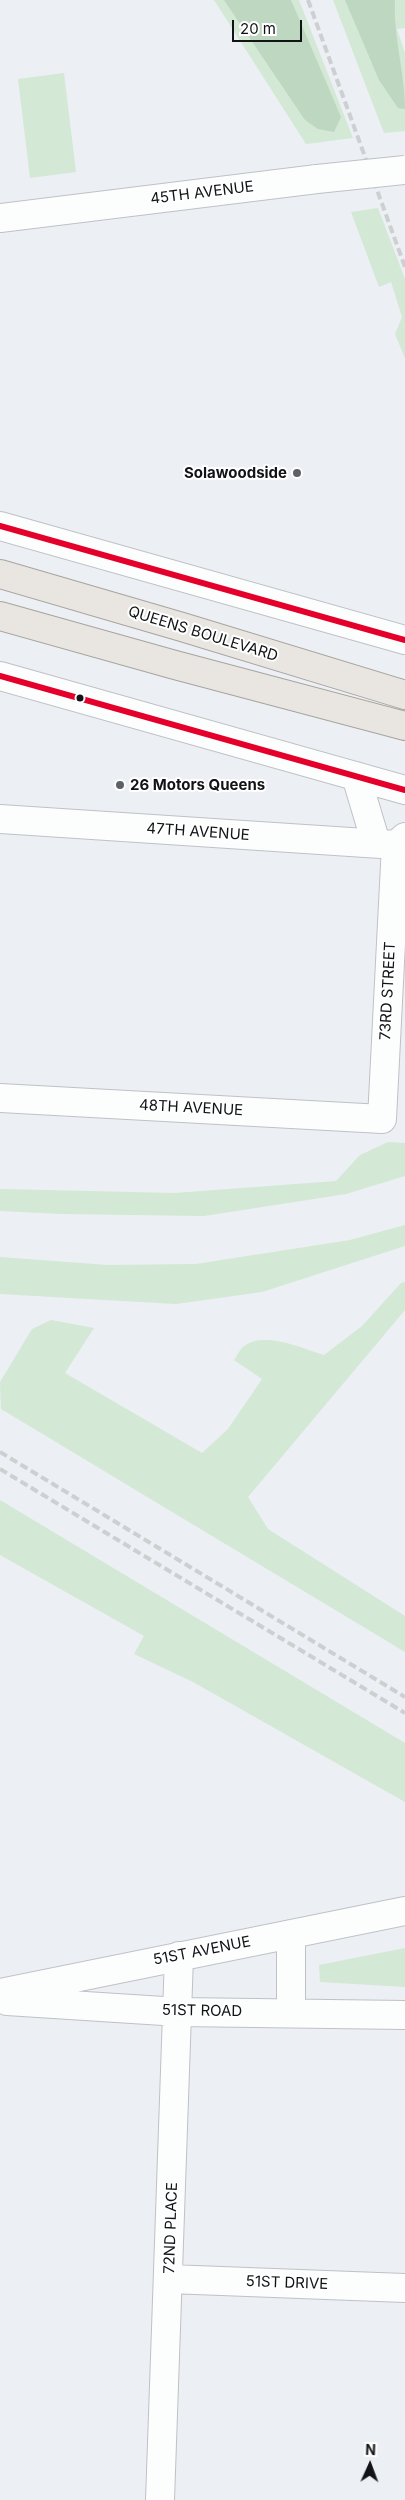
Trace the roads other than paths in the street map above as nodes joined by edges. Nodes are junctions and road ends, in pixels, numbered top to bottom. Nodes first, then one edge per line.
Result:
1 (405, 170) edge
2 (0, 218) edge
3 (0, 526) edge
4 (0, 574) edge
5 (0, 616) edge
6 (405, 640) edge
7 (0, 676) edge
8 (405, 695) edge
9 (405, 726) edge
10 (356, 776) junction
11 (405, 790) edge
12 (0, 820) edge
13 (392, 842) edge
14 (0, 1098) edge
15 (382, 1119) joint
16 (405, 1910) edge
17 (291, 1934) junction
18 (179, 1956) junction
19 (0, 1993) edge
20 (0, 2001) edge
21 (179, 2012) junction
22 (291, 2012) junction
23 (405, 2015) edge
24 (169, 2279) junction
25 (405, 2288) edge
26 (160, 2500) edge

1 - 2 street, 45TH AVENUE, bridge
3 - 6 street
4 - 8 main road, QUEENS BOULEVARD
5 - 9 main road
7 - 10 street
10 - 11 street
10 - 13 street, 73RD STREET
12 - 13 street, 47TH AVENUE
13 - 15 street, 73RD STREET
14 - 15 street, 48TH AVENUE
16 - 17 street, 51ST AVENUE
17 - 18 street, 51ST AVENUE
17 - 22 street
18 - 19 street, 51ST AVENUE
18 - 21 street, 72ND PLACE
20 - 21 street, 51ST ROAD
21 - 22 street, 51ST ROAD
21 - 24 street, 72ND PLACE
22 - 23 street, 51ST ROAD
24 - 25 street, 51ST DRIVE
24 - 26 street, 72ND PLACE

